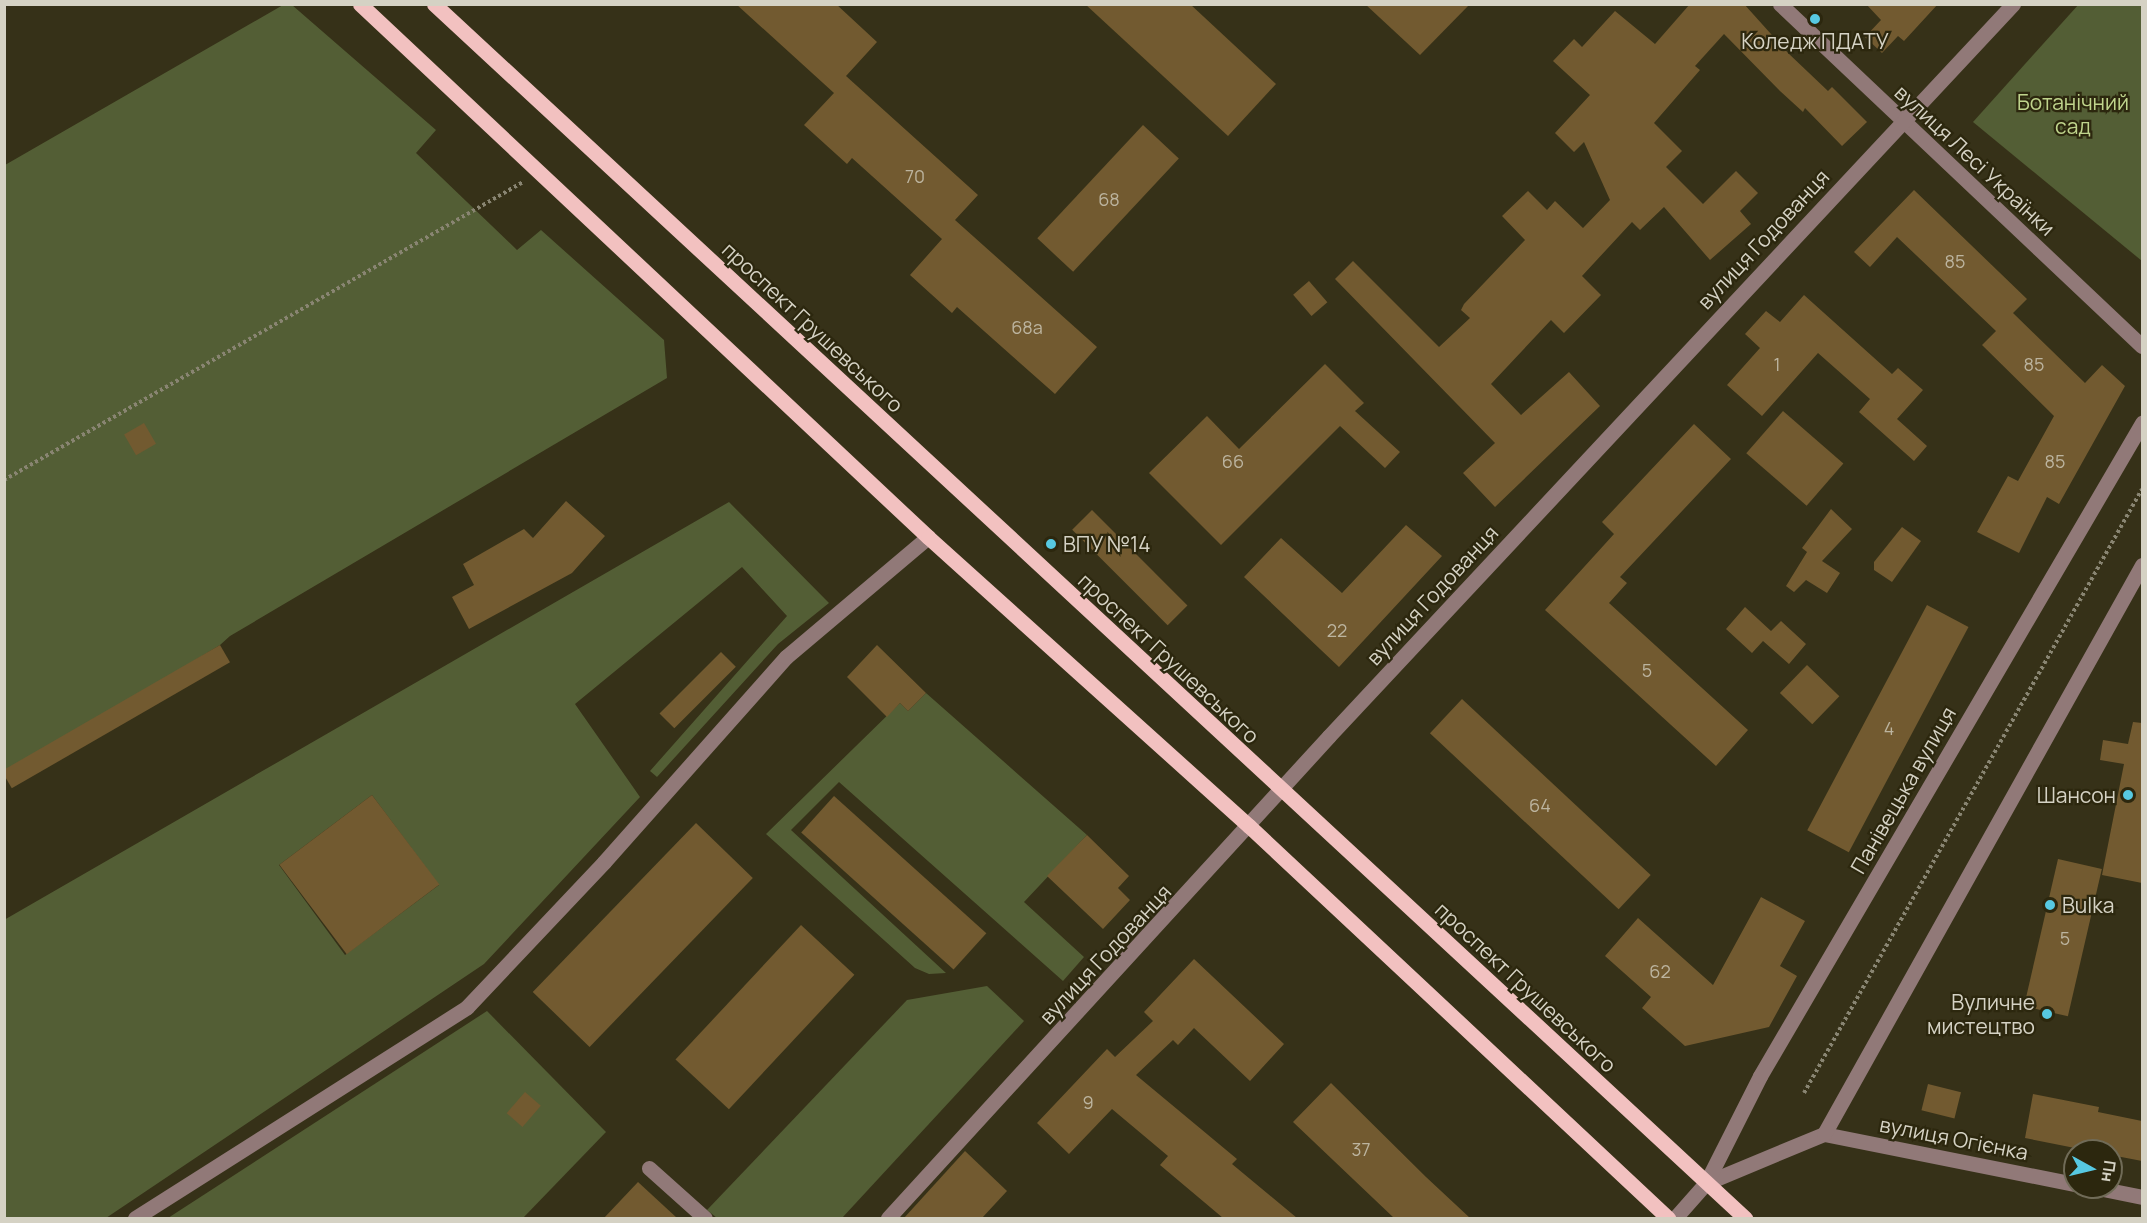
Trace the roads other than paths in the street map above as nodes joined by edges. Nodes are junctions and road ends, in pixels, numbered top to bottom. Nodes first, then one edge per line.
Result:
1 (360, 4) edge
2 (434, 4) edge
3 (1780, 4) edge
4 (2013, 4) edge
5 (1902, 120) junction
6 (2142, 346) edge
7 (2142, 423) edge
8 (928, 537) junction
9 (2142, 565) edge
10 (1281, 790) junction
11 (1249, 826) junction
12 (1824, 1134) junction
13 (648, 1168) dead end
14 (2063, 1182) edge
15 (1706, 1183) junction
16 (2123, 1193) edge
17 (2142, 1197) edge
18 (135, 1218) edge
19 (705, 1218) edge
20 (888, 1218) edge
21 (1668, 1218) edge
22 (1675, 1218) edge
23 (1745, 1218) edge

1 - 8 main road
2 - 10 main road, проспект Грушевського
3 - 5 street, вулиця Лесі Українки
4 - 5 street, вулиця Годованця
5 - 6 street, вулиця Лесі Українки
5 - 10 street, вулиця Годованця
7 - 15 street, Панівецька вулиця
8 - 11 main road
8 - 18 street
9 - 12 street
10 - 11 street, вулиця Годованця
10 - 15 main road, проспект Грушевського
11 - 20 street, вулиця Годованця
11 - 21 main road
12 - 14 street, вулиця Огієнка
12 - 15 street, Панівецька вулиця
13 - 19 street
15 - 22 street, Панівецька вулиця
15 - 23 main road, проспект Грушевського
16 - 17 street

